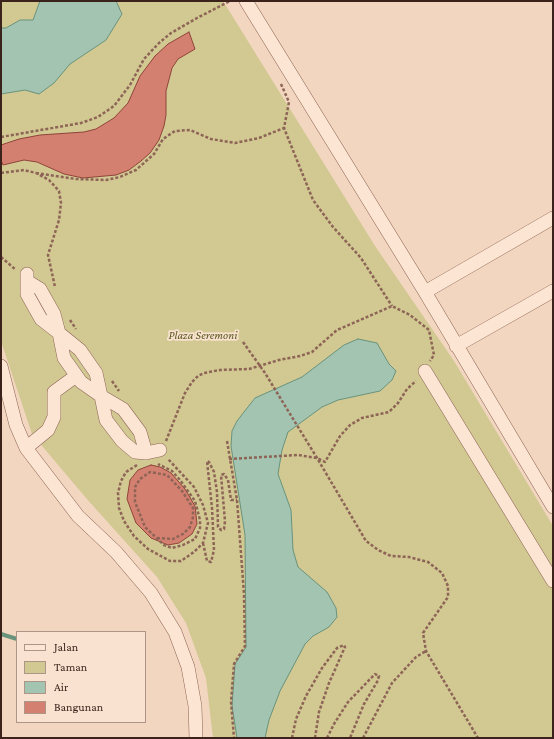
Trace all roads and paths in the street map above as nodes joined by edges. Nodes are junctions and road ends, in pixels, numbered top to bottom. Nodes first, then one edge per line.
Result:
1 (230, 1) edge
2 (246, 1) edge
3 (279, 81) dead end
4 (284, 128) junction
5 (1, 137) edge
6 (1, 172) edge
7 (36, 173) junction
8 (553, 218) edge
9 (1, 257) edge
10 (27, 278) joint
11 (55, 290) dead end
12 (553, 291) edge
13 (425, 292) junction
14 (392, 306) junction
15 (67, 316) dead end
16 (59, 333) junction
17 (80, 335) dead end
18 (243, 342) dead end
19 (456, 346) junction
20 (1, 366) edge
21 (260, 366) junction
22 (425, 371) junction
23 (76, 376) junction
24 (111, 380) dead end
25 (120, 393) dead end
26 (101, 396) junction
27 (227, 441) dead end
28 (26, 448) junction
29 (160, 450) junction
30 (318, 458) junction
31 (145, 459) junction
32 (231, 459) junction
33 (155, 464) dead end
34 (237, 500) junction
35 (553, 507) edge
36 (157, 538) junction
37 (203, 543) junction
38 (553, 581) edge
39 (426, 651) junction
40 (196, 738) edge
41 (234, 738) edge
42 (292, 738) edge
43 (315, 738) edge
44 (327, 738) edge
45 (350, 738) edge
46 (363, 738) edge
47 (478, 738) edge

1 - 5 path
2 - 13 street
3 - 4 path
4 - 7 path
4 - 14 path
6 - 7 path
7 - 11 path
8 - 13 street
9 - 10 path
10 - 16 street
12 - 19 street
13 - 19 street
14 - 21 path
14 - 22 path
15 - 17 path
16 - 23 street
16 - 26 street
18 - 21 path
19 - 35 street
20 - 28 street
21 - 29 path
21 - 30 path
22 - 30 path
22 - 38 street
23 - 26 street
23 - 28 street
24 - 25 path
26 - 31 street
26 - 31 street
27 - 32 path
28 - 40 street
29 - 31 street
29 - 37 path
30 - 32 path
30 - 39 path
31 - 37 path
32 - 34 path
33 - 36 path
34 - 37 path
34 - 41 path
36 - 36 path
39 - 46 path
39 - 47 path
42 - 43 path
44 - 45 path

